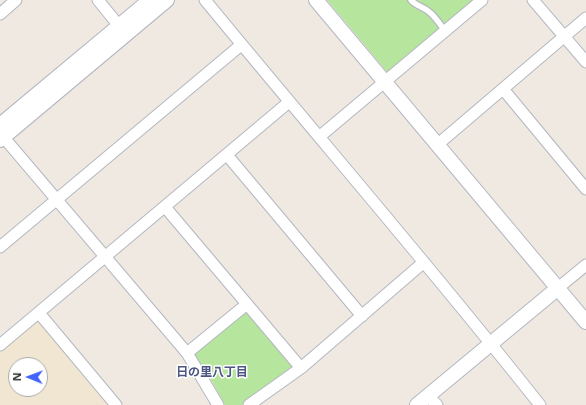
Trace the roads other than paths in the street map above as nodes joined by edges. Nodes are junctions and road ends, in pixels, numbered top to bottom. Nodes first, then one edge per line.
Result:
1 (16, 0) edge
2 (98, 0) edge
3 (150, 0) edge
4 (167, 0) edge
5 (204, 0) edge
6 (316, 0) edge
7 (411, 0) edge
8 (482, 0) edge
9 (533, 0) edge
10 (0, 13) edge
11 (586, 18) edge
12 (123, 30) junction
13 (445, 31) junction
14 (564, 36) junction
15 (241, 45) junction
16 (586, 62) edge
17 (385, 82) junction
18 (503, 89) junction
19 (289, 102) junction
20 (1, 134) edge
21 (318, 137) junction
22 (437, 145) junction
23 (227, 155) junction
24 (586, 189) edge
25 (57, 199) junction
26 (165, 207) junction
27 (0, 247) edge
28 (106, 256) junction
29 (424, 262) junction
30 (586, 265) edge
31 (558, 288) junction
32 (247, 304) junction
33 (39, 313) junction
34 (362, 316) junction
35 (586, 322) edge
36 (491, 343) junction
37 (0, 345) edge
38 (187, 353) junction
39 (301, 368) junction
40 (433, 400) edge
41 (116, 405) edge
42 (218, 405) edge
43 (250, 405) edge
44 (417, 405) edge
45 (540, 405) edge

1 - 10 street
2 - 12 street
3 - 12 street
4 - 12 street
5 - 15 street
6 - 17 street
7 - 13 lane
8 - 13 street
9 - 14 street
11 - 14 street
12 - 20 street
13 - 17 street
14 - 16 street
14 - 18 street
15 - 19 street
15 - 25 street
17 - 21 street
17 - 22 street
18 - 22 street
18 - 24 street
19 - 21 street
19 - 23 street
20 - 25 street
21 - 29 street
22 - 31 street
23 - 26 street
23 - 34 street
25 - 27 street
25 - 28 street
26 - 28 street
26 - 32 street
28 - 33 street
28 - 38 street
29 - 34 street
29 - 36 street
30 - 31 street
31 - 35 street
31 - 36 street
32 - 38 street
32 - 39 street
33 - 37 street
33 - 41 street
34 - 39 street
36 - 40 street
36 - 45 street
38 - 42 street
39 - 43 street
40 - 44 street

